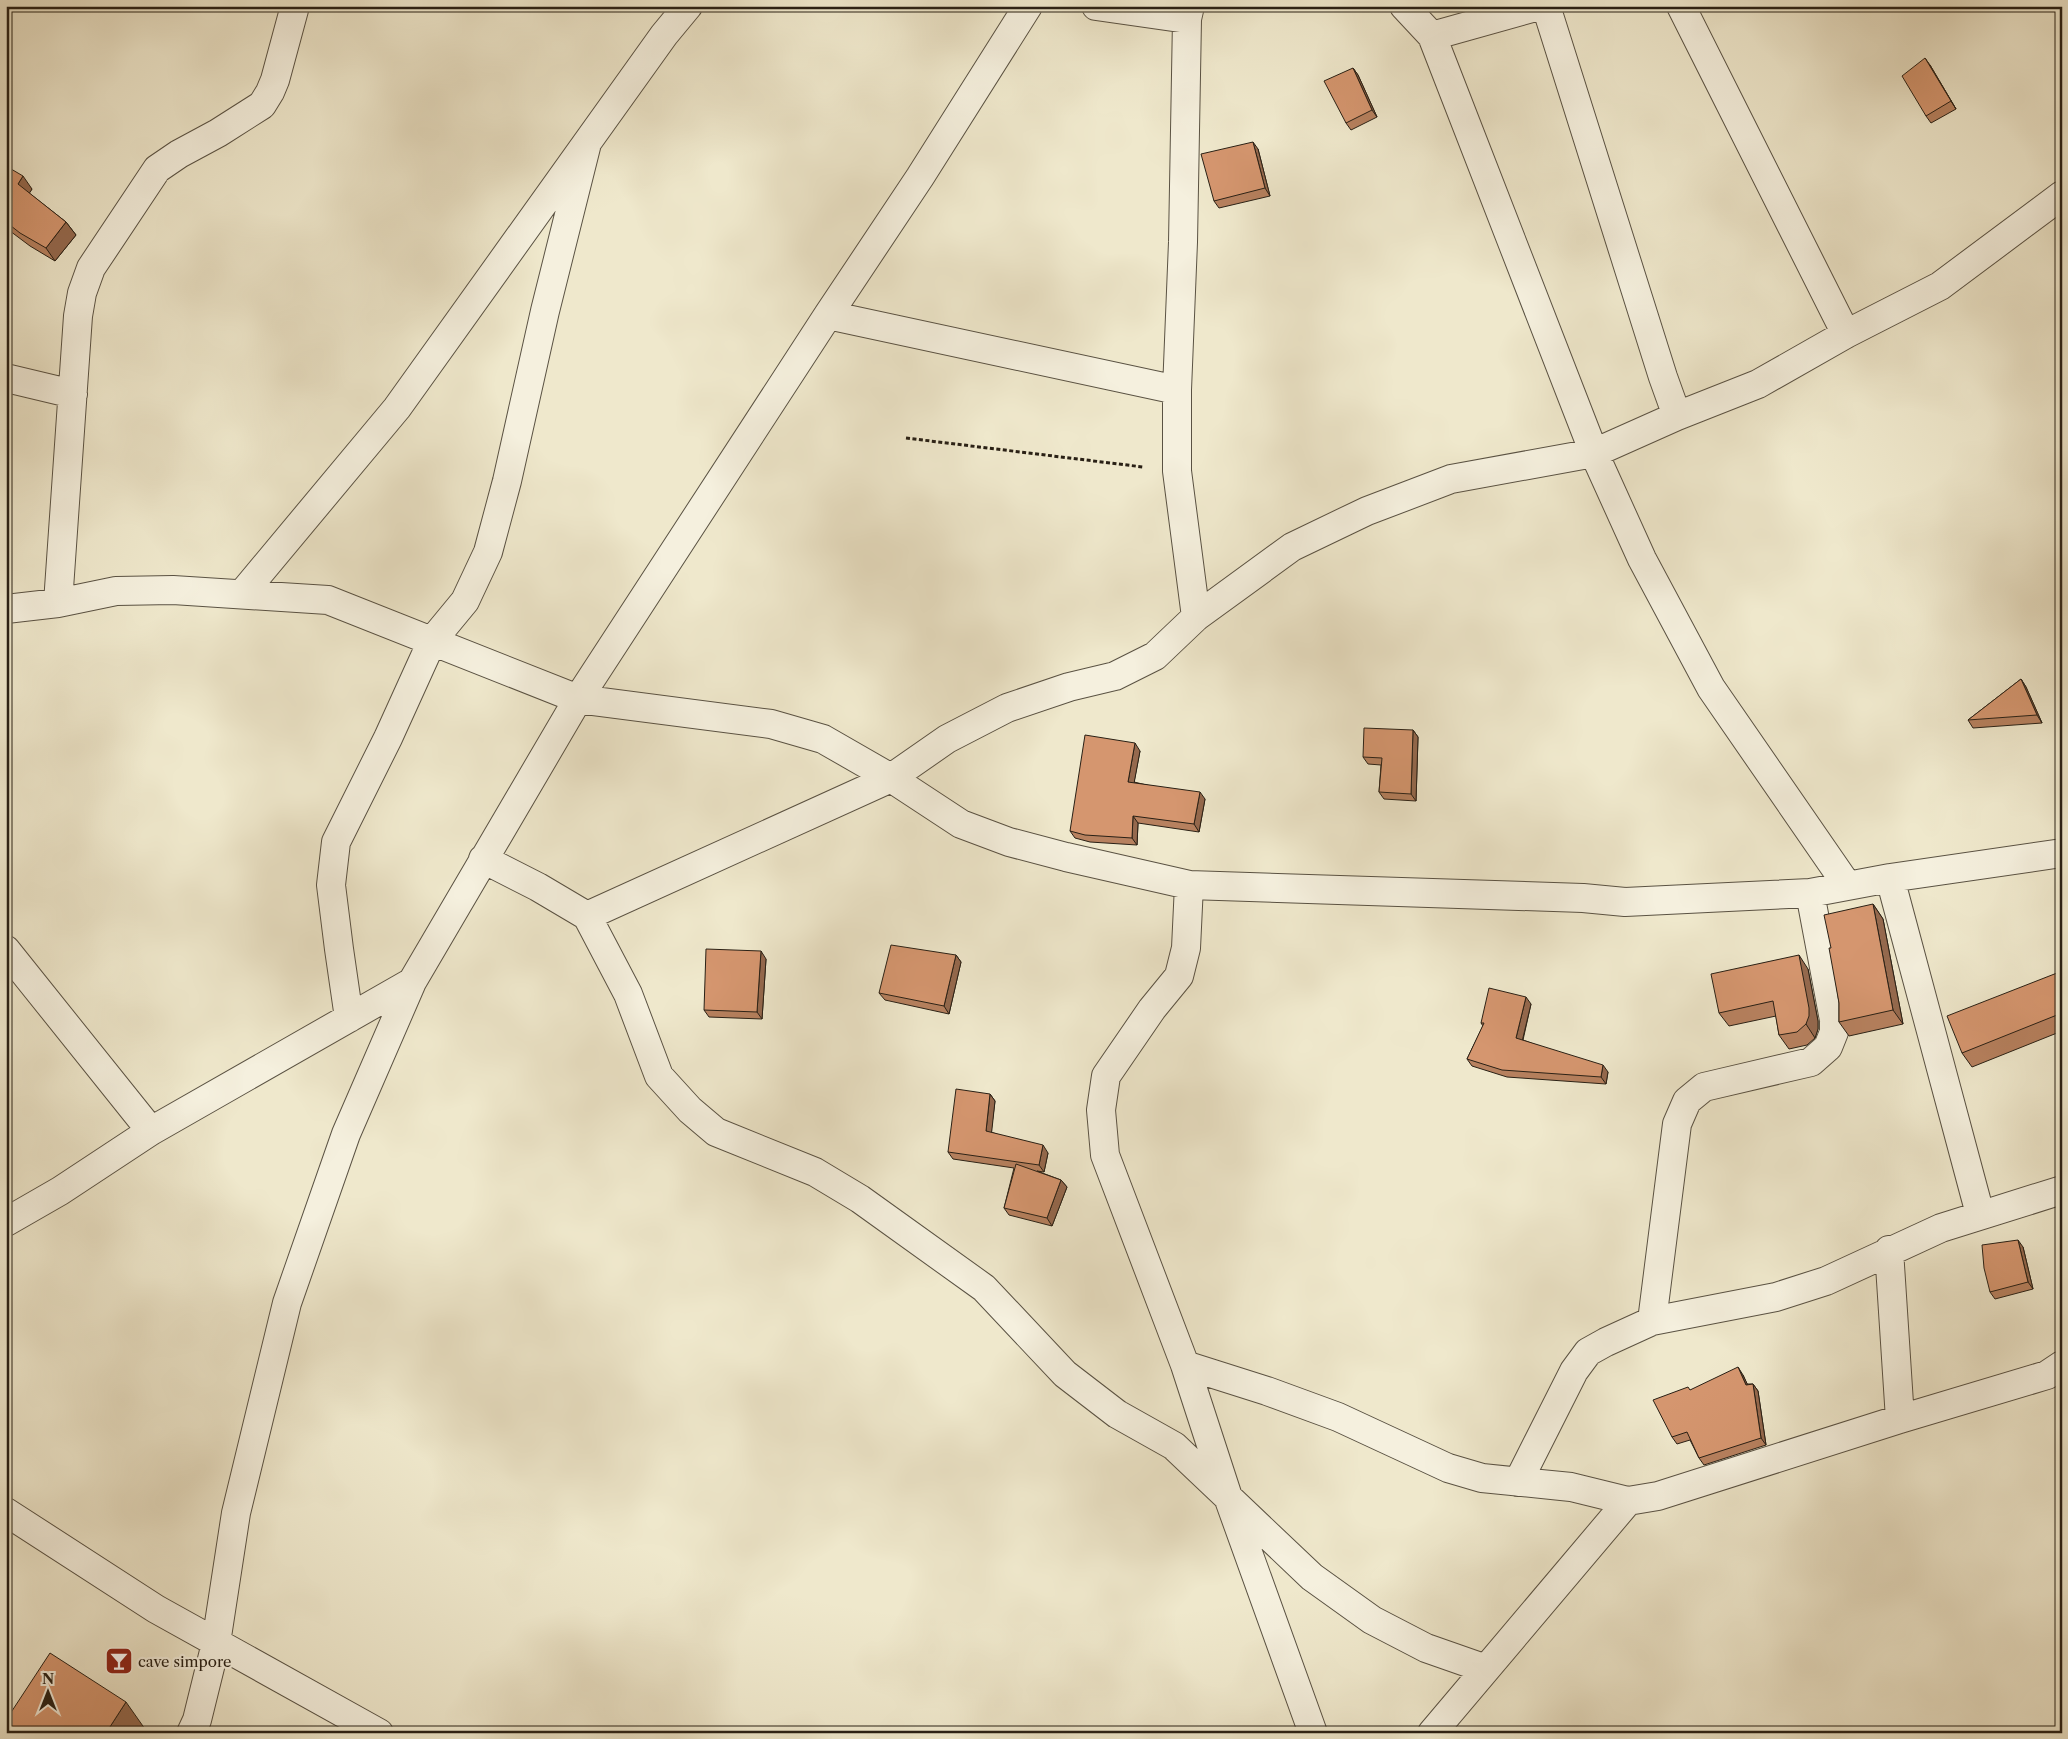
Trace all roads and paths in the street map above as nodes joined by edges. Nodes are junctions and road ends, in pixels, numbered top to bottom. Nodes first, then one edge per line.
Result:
1 (294, 6) edge
2 (688, 6) edge
3 (1028, 6) edge
4 (1096, 6) edge
5 (1404, 6) edge
6 (1539, 6) edge
7 (1546, 6) edge
8 (1681, 6) edge
9 (1189, 12) edge
10 (1432, 36) junction
11 (587, 143) junction
12 (2062, 195) edge
13 (828, 315) junction
14 (1846, 334) junction
15 (6, 378) edge
16 (1177, 390) junction
17 (72, 394) junction
18 (1677, 416) junction
19 (906, 438) dead end
20 (1594, 453) junction
21 (1177, 471) junction
22 (242, 594) junction
23 (58, 603) junction
24 (6, 609) edge
25 (1196, 617) junction
26 (432, 641) junction
27 (578, 698) junction
28 (891, 778) junction
29 (2062, 853) edge
30 (483, 860) junction
31 (1890, 878) junction
32 (1190, 885) junction
33 (1848, 886) junction
34 (1810, 893) junction
35 (588, 916) junction
36 (6, 950) edge
37 (412, 982) junction
38 (350, 1018) junction
39 (151, 1131) junction
40 (2062, 1190) edge
41 (1980, 1214) junction
42 (6, 1222) edge
43 (1890, 1250) junction
44 (1652, 1321) junction
45 (1185, 1365) junction
46 (2062, 1365) edge
47 (1900, 1419) junction
48 (1518, 1482) junction
49 (1228, 1496) junction
50 (1628, 1502) junction
51 (6, 1512) edge
52 (216, 1643) junction
53 (1486, 1669) junction
54 (191, 1733) edge
55 (379, 1733) edge
56 (1313, 1733) edge
57 (1432, 1733) edge

1 - 17 street
2 - 11 street
3 - 13 street
4 - 9 street
5 - 10 street
6 - 10 street
7 - 18 street
8 - 14 street
9 - 16 street
10 - 20 street
11 - 22 street
11 - 26 street
12 - 14 street
13 - 16 street
13 - 27 street
14 - 18 street
15 - 17 street
16 - 21 street
17 - 23 street
18 - 20 street
19 - 21 path
20 - 25 street
20 - 33 street
21 - 25 street
22 - 23 street
22 - 26 street
23 - 24 street
25 - 28 street
26 - 27 street
26 - 38 street
27 - 28 street
27 - 30 street
28 - 32 street
28 - 35 street
29 - 31 street
30 - 35 street
30 - 37 street
31 - 33 street
31 - 41 street
32 - 34 street
32 - 45 street
33 - 34 street
34 - 44 street
35 - 49 street
36 - 39 street
37 - 38 street
37 - 52 street
38 - 39 street
39 - 42 street
40 - 41 street
41 - 43 street
43 - 44 street
43 - 47 street
44 - 48 street
45 - 48 street
45 - 49 street
46 - 47 street
47 - 50 street
48 - 50 street
49 - 53 street
49 - 56 street
50 - 53 street
51 - 52 street
52 - 54 street
52 - 55 street
53 - 57 street

